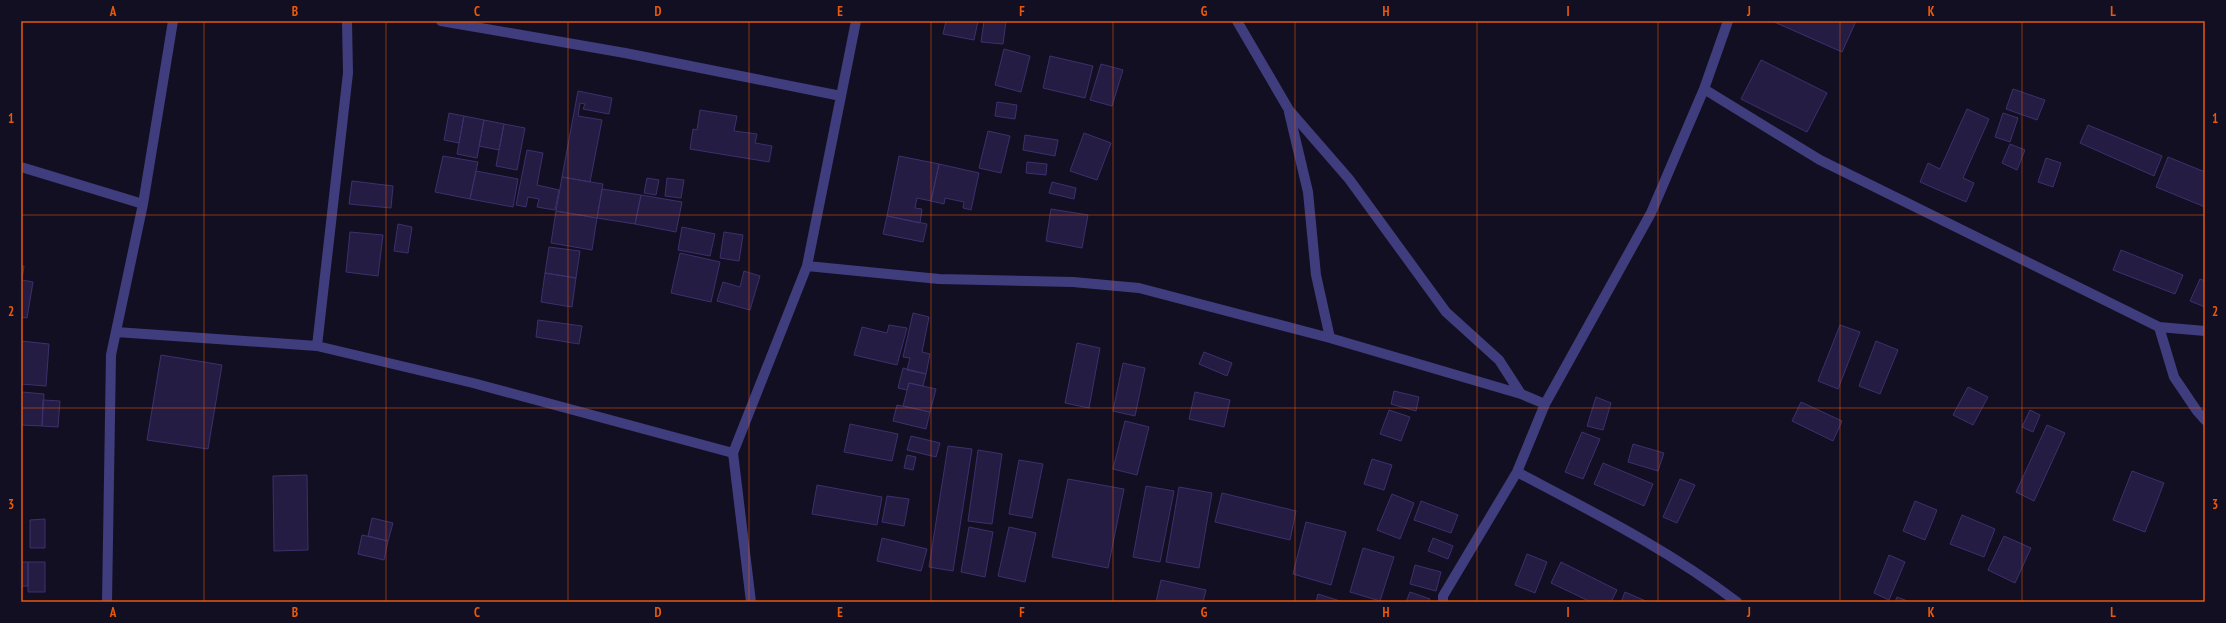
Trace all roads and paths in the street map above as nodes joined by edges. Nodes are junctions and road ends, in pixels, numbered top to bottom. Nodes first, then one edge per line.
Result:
1 (173, 21) edge
2 (347, 21) edge
3 (441, 21) edge
4 (856, 21) edge
5 (1237, 21) edge
6 (1728, 21) edge
7 (493, 26) edge
8 (1704, 89) junction
9 (841, 96) junction
10 (1289, 110) junction
11 (21, 167) edge
12 (143, 204) junction
13 (807, 266) junction
14 (2159, 327) junction
15 (2205, 331) edge
16 (116, 332) junction
17 (1330, 338) junction
18 (317, 346) junction
19 (1521, 394) junction
20 (1545, 404) junction
21 (2205, 420) edge
22 (733, 453) junction
23 (1517, 472) junction
24 (107, 602) edge
25 (751, 602) edge
26 (1443, 602) edge
27 (1737, 602) edge

1 - 12 street
2 - 18 street
3 - 7 street
4 - 9 street
5 - 10 street
6 - 8 street
7 - 9 street
8 - 14 street
8 - 20 street
9 - 13 street
10 - 17 street
10 - 19 street
11 - 12 street
12 - 16 street
13 - 17 street
13 - 22 street
14 - 15 street
14 - 21 street
16 - 18 street
16 - 24 street
17 - 19 street
18 - 22 street
19 - 20 street
20 - 23 street
22 - 25 street
23 - 26 street
23 - 27 street

